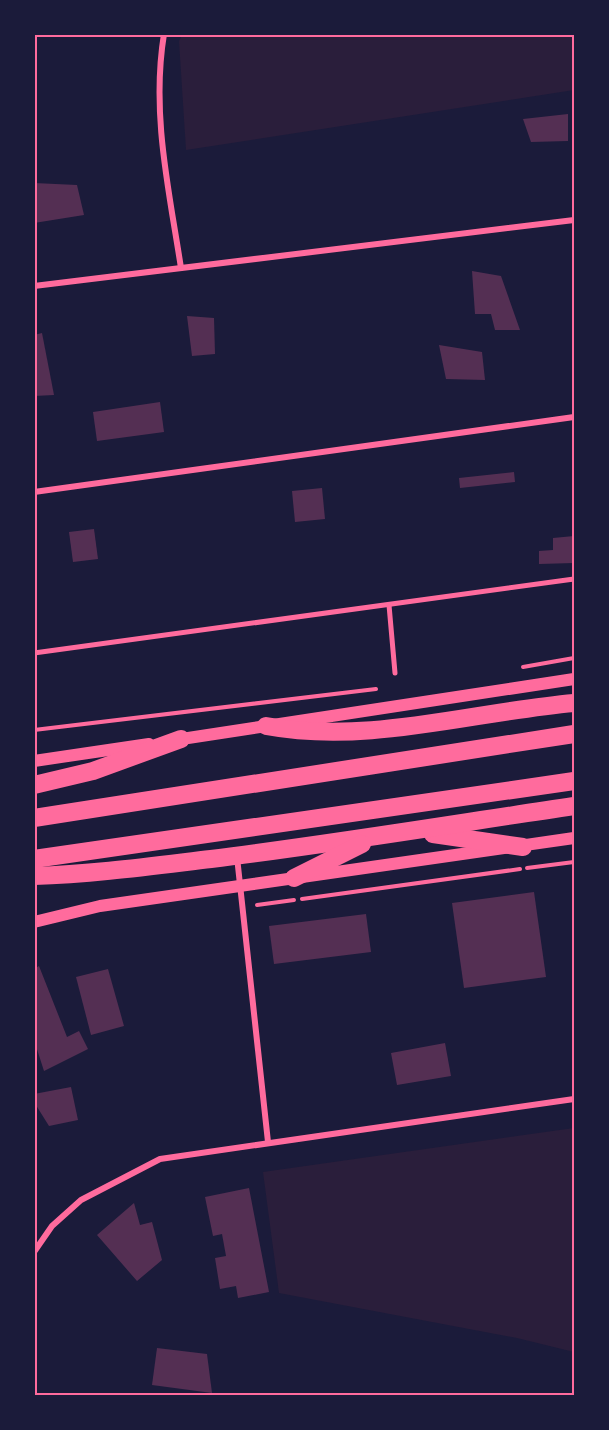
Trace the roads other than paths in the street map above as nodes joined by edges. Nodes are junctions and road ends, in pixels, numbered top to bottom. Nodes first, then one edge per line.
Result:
1 (164, 34) edge
2 (574, 220) edge
3 (181, 268) junction
4 (34, 286) edge
5 (574, 417) edge
6 (34, 492) edge
7 (574, 579) edge
8 (389, 605) junction
9 (34, 653) edge
10 (395, 673) dead end
11 (574, 679) edge
12 (574, 703) edge
13 (266, 726) junction
14 (574, 734) edge
15 (181, 739) junction
16 (34, 761) edge
17 (574, 781) edge
18 (34, 785) edge
19 (574, 806) edge
20 (34, 818) edge
21 (416, 831) junction
22 (375, 838) junction
23 (574, 838) edge
24 (523, 847) junction
25 (237, 856) junction
26 (34, 859) edge
27 (34, 876) edge
28 (294, 878) junction
29 (239, 886) junction
30 (34, 922) edge
31 (574, 1099) edge
32 (268, 1142) junction
33 (34, 1252) edge

1 - 3 street
2 - 3 street
3 - 4 street
5 - 6 street
7 - 8 street
8 - 9 street
8 - 10 street
11 - 13 main road
12 - 13 highway
13 - 15 main road
14 - 20 highway
15 - 16 main road
15 - 18 highway
17 - 26 highway
19 - 21 highway
21 - 22 highway
21 - 24 highway
22 - 25 highway
22 - 28 highway
23 - 24 main road
24 - 28 main road
25 - 27 highway
25 - 29 street
28 - 29 main road
29 - 30 main road
29 - 32 street
31 - 32 street
32 - 33 street

